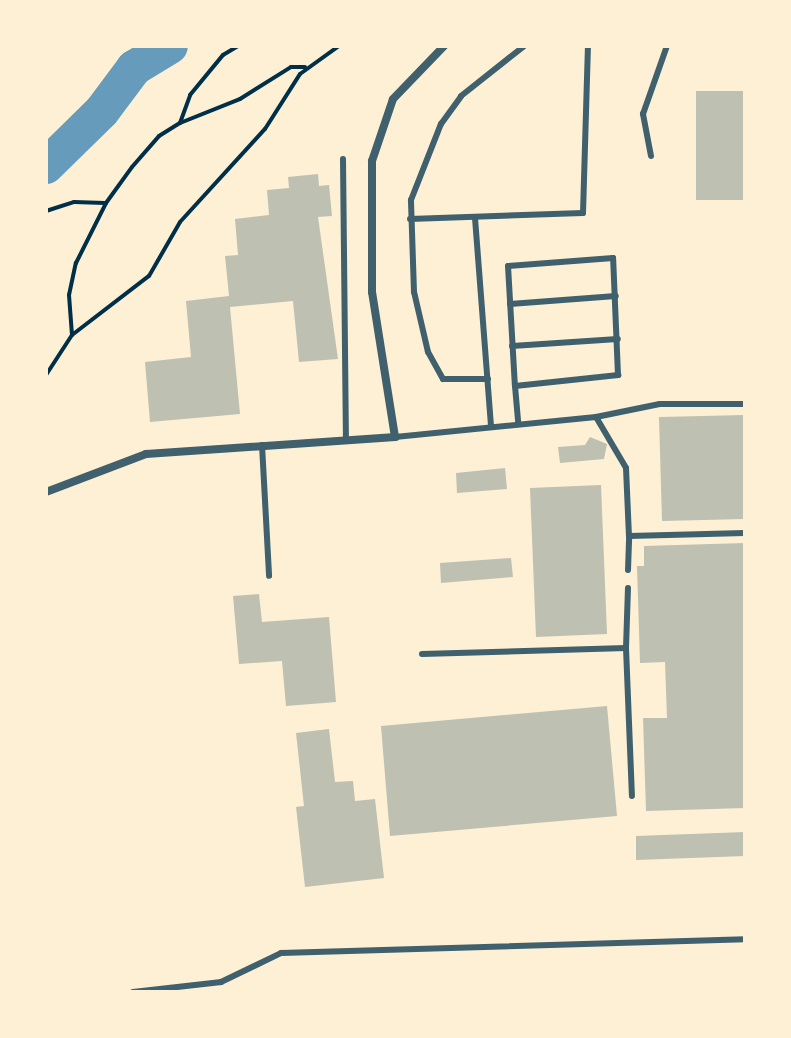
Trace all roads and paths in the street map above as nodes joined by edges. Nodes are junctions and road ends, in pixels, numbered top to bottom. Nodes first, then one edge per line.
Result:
1 (238, 46) edge
2 (339, 46) edge
3 (444, 46) edge
4 (524, 46) edge
5 (588, 46) edge
6 (667, 46) edge
7 (306, 67) junction
8 (180, 123) junction
9 (651, 156) dead end
10 (343, 159) dead end
11 (106, 203) junction
12 (46, 211) edge
13 (475, 218) junction
14 (410, 219) junction
15 (616, 296) junction
16 (510, 304) junction
17 (72, 335) junction
18 (618, 339) junction
19 (512, 346) junction
20 (46, 375) edge
21 (488, 379) junction
22 (515, 386) junction
23 (745, 404) edge
24 (596, 417) junction
25 (518, 423) junction
26 (491, 426) junction
27 (395, 437) junction
28 (346, 441) junction
29 (262, 445) junction
30 (46, 492) edge
31 (745, 533) edge
32 (629, 536) junction
33 (628, 570) dead end
34 (269, 576) dead end
35 (628, 588) dead end
36 (626, 648) junction
37 (422, 654) dead end
38 (632, 796) dead end
39 (745, 939) edge
40 (133, 992) edge

1 - 8 path
2 - 7 path
3 - 27 street
4 - 14 lane
5 - 13 lane
6 - 9 lane
7 - 8 path
7 - 17 path
8 - 11 path
10 - 28 lane
11 - 12 path
11 - 17 path
13 - 14 lane
13 - 21 lane
14 - 21 lane
15 - 16 lane
15 - 16 lane
15 - 18 lane
16 - 19 lane
17 - 20 path
18 - 19 lane
18 - 22 lane
19 - 22 lane
21 - 26 lane
22 - 25 lane
23 - 24 lane
24 - 25 lane
24 - 32 lane
25 - 26 lane
26 - 27 lane
27 - 28 street
28 - 29 street
29 - 30 street
29 - 34 lane
31 - 32 lane
32 - 33 lane
35 - 36 lane
36 - 37 lane
36 - 38 lane
39 - 40 lane

